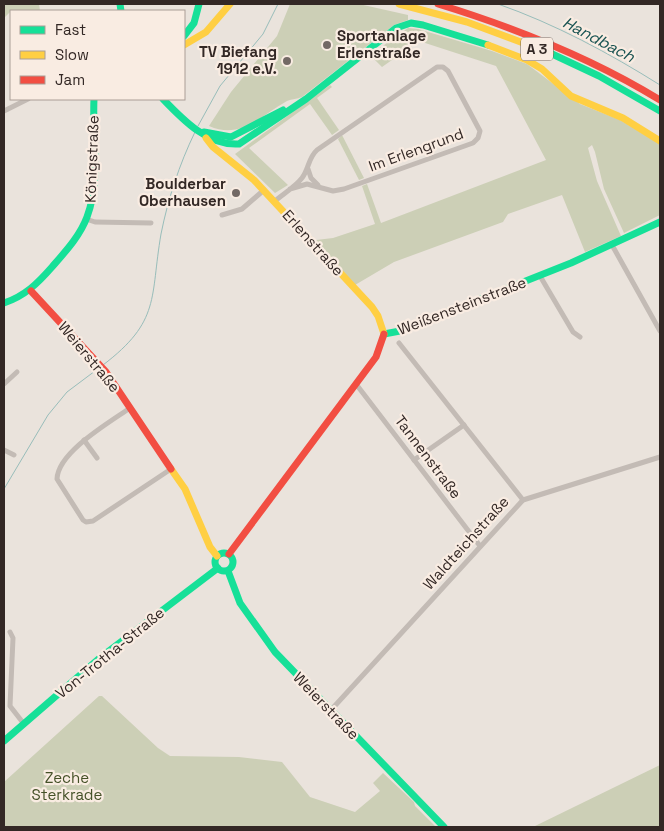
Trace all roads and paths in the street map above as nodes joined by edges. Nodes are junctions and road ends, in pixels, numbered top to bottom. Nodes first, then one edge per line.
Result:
1 (199, 4) edge
2 (230, 4) edge
3 (399, 4) edge
4 (438, 4) edge
5 (185, 35) edge
6 (185, 44) edge
7 (26, 100) edge
8 (94, 100) edge
9 (163, 100) edge
10 (660, 100) edge
11 (4, 111) edge
12 (660, 112) edge
13 (202, 132) junction
14 (660, 141) edge
15 (227, 142) junction
16 (231, 160) junction
17 (308, 166) junction
18 (320, 187) junction
19 (290, 189) junction
20 (264, 190) junction
21 (275, 201) junction
22 (222, 215) dead end
23 (86, 219) junction
24 (660, 222) edge
25 (151, 223) dead end
26 (612, 245) junction
27 (540, 276) junction
28 (31, 291) junction
29 (4, 303) edge
30 (660, 331) edge
31 (384, 334) junction
32 (580, 337) dead end
33 (399, 343) dead end
34 (16, 372) dead end
35 (4, 384) edge
36 (356, 384) junction
37 (130, 408) junction
38 (464, 425) junction
39 (84, 440) junction
40 (4, 450) edge
41 (14, 455) dead end
42 (660, 457) edge
43 (97, 458) dead end
44 (414, 460) junction
45 (171, 469) junction
46 (523, 500) junction
47 (480, 546) junction
48 (229, 554) junction
49 (217, 556) junction
50 (218, 568) junction
51 (228, 570) junction
52 (10, 632) dead end
53 (331, 710) junction
54 (24, 724) junction
55 (4, 741) edge
56 (444, 827) edge

1 - 5 main road
2 - 6 main road
3 - 12 main road, A 3
4 - 10 main road, A 3
7 - 11 street
8 - 23 main road, Königstraße
9 - 13 main road, Erlenstraße
13 - 15 main road, Erlenstraße
13 - 16 main road, Erlenstraße
14 - 15 main road
15 - 16 main road
16 - 20 main road, Erlenstraße
17 - 18 street
17 - 18 street, Im Erlengrund
17 - 19 street, Im Erlengrund
18 - 19 street, Im Erlengrund
19 - 21 street, Im Erlengrund
20 - 21 main road, Erlenstraße
20 - 22 street
21 - 31 main road, Erlenstraße
23 - 25 street
23 - 28 main road, Königstraße
24 - 26 main road, Weißensteinstraße
26 - 27 main road, Weißensteinstraße
26 - 30 street
27 - 31 main road, Weißensteinstraße
27 - 32 street, Weißensteinstraße
28 - 29 main road
28 - 37 main road, Weierstraße
31 - 36 main road
33 - 38 street
34 - 35 street
36 - 44 street, Tannenstraße
36 - 48 main road
37 - 39 street
37 - 45 main road, Weierstraße
38 - 44 street
38 - 46 street
39 - 43 street
39 - 45 street
40 - 41 street
42 - 46 street, Waldteichstraße
44 - 47 street, Tannenstraße
45 - 49 main road, Weierstraße
46 - 47 street, Waldteichstraße
47 - 53 street, Waldteichstraße
48 - 49 main road
48 - 51 main road
49 - 50 main road
50 - 51 main road
50 - 54 main road, Von-Trotha-Straße
51 - 53 main road, Weierstraße
52 - 54 street
53 - 56 main road, Weierstraße
54 - 55 main road, Von-Trotha-Straße

